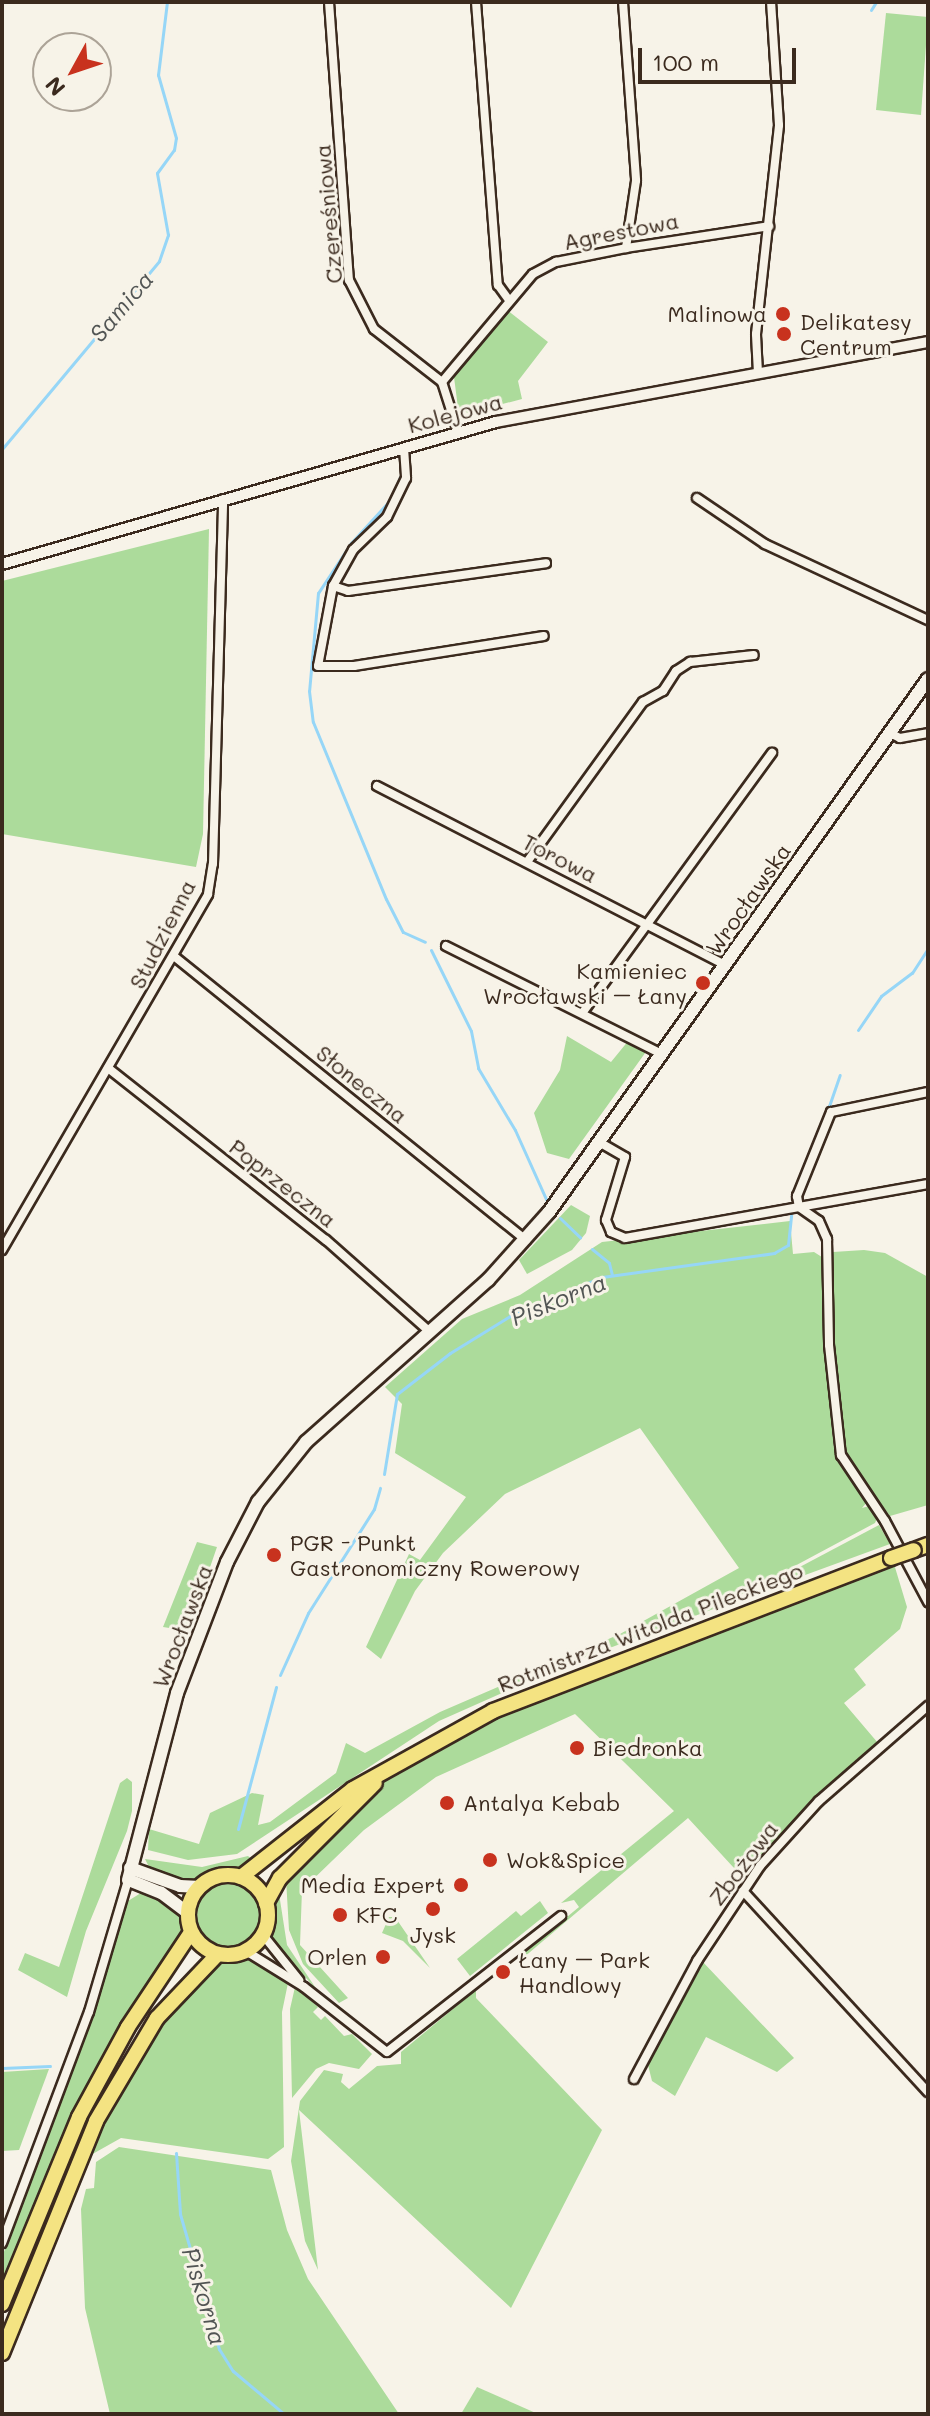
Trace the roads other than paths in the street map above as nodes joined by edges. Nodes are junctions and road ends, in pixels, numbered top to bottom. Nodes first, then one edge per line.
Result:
1 (329, 2) edge
2 (476, 2) edge
3 (623, 2) edge
4 (771, 2) edge
5 (769, 226) junction
6 (626, 248) junction
7 (508, 299) junction
8 (928, 342) edge
9 (758, 373) junction
10 (442, 382) junction
11 (458, 432) junction
12 (404, 448) junction
13 (697, 498) dead end
14 (223, 499) junction
15 (546, 563) dead end
16 (2, 564) edge
17 (333, 586) junction
18 (928, 620) edge
19 (544, 636) dead end
20 (754, 655) dead end
21 (928, 679) edge
22 (890, 733) junction
23 (928, 733) edge
24 (772, 753) dead end
25 (377, 786) dead end
26 (527, 862) junction
27 (648, 924) junction
28 (446, 946) dead end
29 (175, 957) junction
30 (725, 965) junction
31 (583, 1012) junction
32 (662, 1054) junction
33 (108, 1068) junction
34 (928, 1092) edge
35 (599, 1142) junction
36 (928, 1184) edge
37 (799, 1207) junction
38 (526, 1240) junction
39 (2, 1250) edge
40 (430, 1332) junction
41 (921, 1547) edge
42 (928, 1602) edge
43 (928, 1706) edge
44 (394, 1765) junction
45 (129, 1874) junction
46 (241, 1877) junction
47 (200, 1887) junction
48 (743, 1891) junction
49 (266, 1903) junction
50 (188, 1913) junction
51 (561, 1916) dead end
52 (191, 1932) junction
53 (263, 1935) junction
54 (246, 1951) junction
55 (217, 1955) junction
56 (304, 1987) junction
57 (634, 2079) dead end
58 (928, 2092) edge
59 (2, 2243) edge
60 (2, 2304) edge
61 (2, 2353) edge

1 - 10 street, Czereśniowa
2 - 7 street
3 - 6 street
4 - 5 street
5 - 6 street, Agrestowa
5 - 9 street
6 - 7 street, Agrestowa
7 - 10 street, Agrestowa
8 - 9 street, Kolejowa
9 - 11 street, Kolejowa
10 - 11 street
11 - 12 street, Kolejowa
12 - 14 street, Kolejowa
12 - 17 street
13 - 18 street
14 - 16 street, Kolejowa
14 - 29 street, Studzienna
15 - 17 street
17 - 19 street
20 - 26 street
21 - 22 main road, Wrocławska
22 - 23 street
22 - 30 main road, Wrocławska
24 - 27 street
25 - 26 street, Torowa
26 - 27 street, Torowa
27 - 30 street, Torowa
27 - 31 street
28 - 31 street
29 - 33 street, Studzienna
29 - 38 street, Słoneczna
30 - 32 main road, Wrocławska
31 - 32 street
32 - 35 main road, Wrocławska
33 - 39 street, Studzienna
33 - 40 street, Poprzeczna
34 - 37 street
35 - 37 street
35 - 38 main road, Wrocławska
36 - 37 street
37 - 42 street
38 - 40 main road, Wrocławska
40 - 45 main road, Wrocławska
41 - 44 main road, Rotmistrza Witolda Pileckiego, bridge
43 - 48 street, Zbożowa
44 - 46 main road, Rotmistrza Witolda Pileckiego
44 - 49 main road, Rotmistrza Witolda Pileckiego
45 - 47 main road
45 - 50 main road
45 - 59 street, Wrocławska
46 - 47 main road
46 - 49 main road
47 - 50 main road
48 - 57 street, Zbożowa
48 - 58 street
49 - 53 main road
50 - 52 main road
51 - 56 street
52 - 55 main road
52 - 60 main road
53 - 54 main road
53 - 56 street
54 - 55 main road
54 - 56 street
55 - 61 main road

